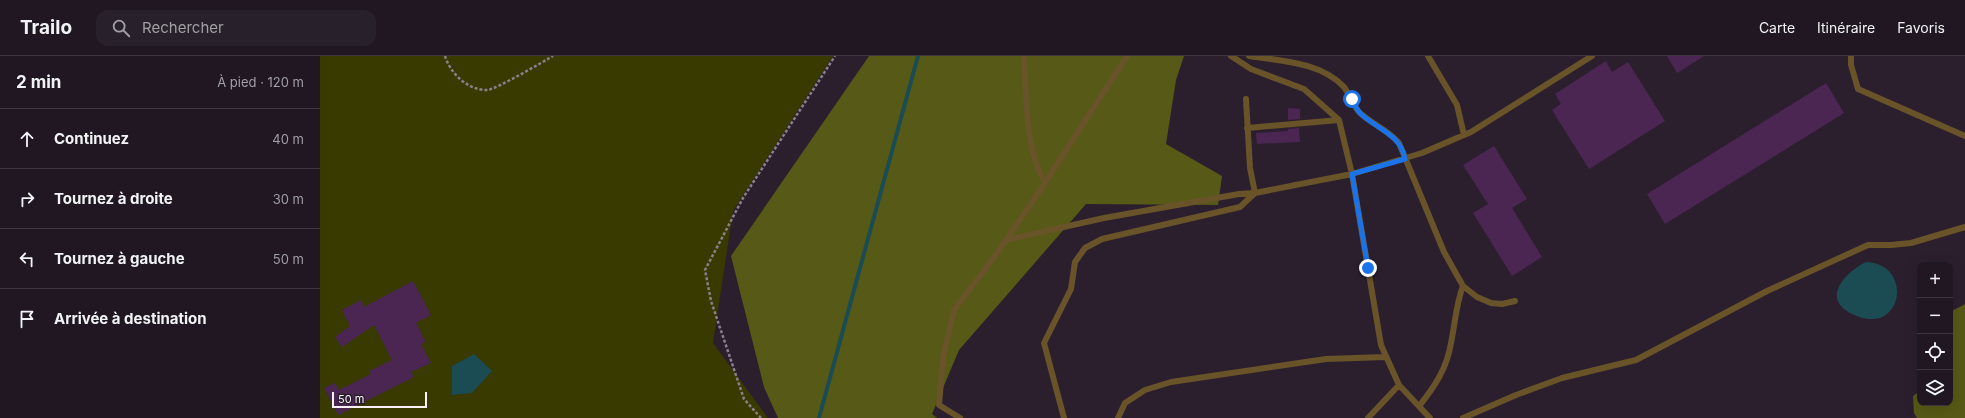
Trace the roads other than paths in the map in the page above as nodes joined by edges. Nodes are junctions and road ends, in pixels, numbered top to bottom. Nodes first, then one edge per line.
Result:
1 (1024, 56) edge
2 (1127, 56) edge
3 (1231, 56) edge
4 (1249, 56) edge
5 (1428, 56) edge
6 (1592, 56) edge
7 (1851, 56) edge
8 (1246, 99) dead end
9 (1339, 120) junction
10 (1247, 128) junction
11 (1464, 135) junction
12 (1965, 136) edge
13 (1405, 159) junction
14 (1352, 174) junction
15 (1045, 183) junction
16 (1255, 193) junction
17 (1965, 226) edge
18 (1006, 240) junction
19 (1463, 286) junction
20 (1515, 301) dead end
21 (1385, 357) junction
22 (1399, 385) junction
23 (1420, 406) junction
24 (949, 411) junction
25 (948, 418) edge
26 (960, 418) edge
27 (1064, 418) edge
28 (1118, 418) edge
29 (1368, 418) edge
30 (1430, 418) edge
31 (1464, 418) edge

1 - 15 lane
2 - 15 lane
3 - 9 lane
4 - 13 lane
5 - 11 lane
6 - 11 lane
7 - 12 lane
8 - 10 lane
9 - 10 lane
9 - 14 lane
10 - 16 lane
11 - 13 lane
13 - 14 lane
13 - 19 lane
14 - 16 lane
14 - 21 lane
15 - 18 lane
16 - 18 lane
16 - 27 lane
17 - 31 lane
18 - 24 lane
19 - 20 lane
19 - 23 lane
21 - 22 lane
21 - 28 lane
22 - 23 lane
22 - 29 lane
23 - 30 lane
24 - 25 lane
24 - 26 lane

